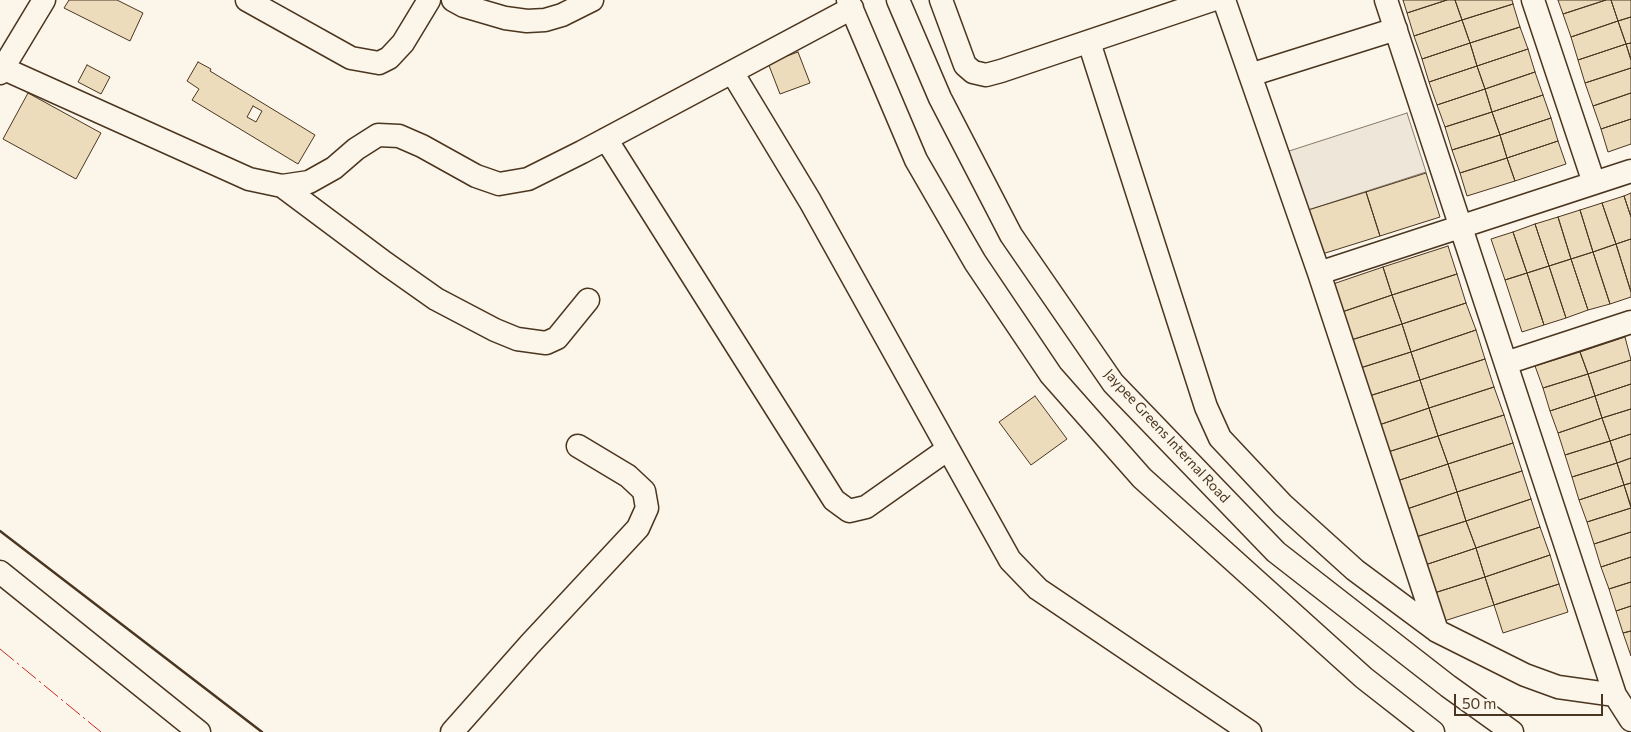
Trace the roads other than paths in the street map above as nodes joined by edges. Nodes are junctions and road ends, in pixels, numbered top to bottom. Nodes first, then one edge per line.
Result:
1 (44, 0) edge
2 (247, 0) edge
3 (429, 0) edge
4 (453, 0) edge
5 (592, 0) edge
6 (898, 0) edge
7 (941, 0) edge
8 (1212, 0) edge
9 (1224, 0) edge
10 (1386, 0) edge
11 (1533, 0) edge
12 (850, 4) edge
13 (1396, 29) junction
14 (1089, 42) junction
15 (1, 69) edge
16 (732, 72) junction
17 (1250, 75) junction
18 (606, 139) junction
19 (1631, 171) edge
20 (1594, 183) junction
21 (282, 186) junction
22 (1460, 227) junction
23 (1319, 273) junction
24 (588, 300) dead end
25 (1631, 322) edge
26 (1506, 363) junction
27 (578, 446) dead end
28 (948, 448) junction
29 (0, 572) edge
30 (1437, 631) junction
31 (1615, 695) junction
32 (1631, 720) edge
33 (200, 732) edge
34 (452, 732) edge
35 (1250, 732) edge
36 (1433, 732) edge
37 (1512, 732) edge

1 - 15 street
2 - 3 street
4 - 5 street
6 - 37 street, Jaypee Greens Internal Road
7 - 14 street
8 - 14 street
9 - 17 street
10 - 13 street
11 - 20 street
12 - 16 street
12 - 36 street
13 - 17 street
13 - 22 street
14 - 30 street
15 - 21 street
16 - 18 street
16 - 28 street
17 - 23 street
18 - 21 street
18 - 28 street
19 - 20 street
20 - 22 street
21 - 24 street
22 - 23 street
22 - 26 street
23 - 30 street
25 - 26 street
26 - 31 street
27 - 34 street
28 - 35 street
29 - 33 street
30 - 31 street
31 - 32 street

